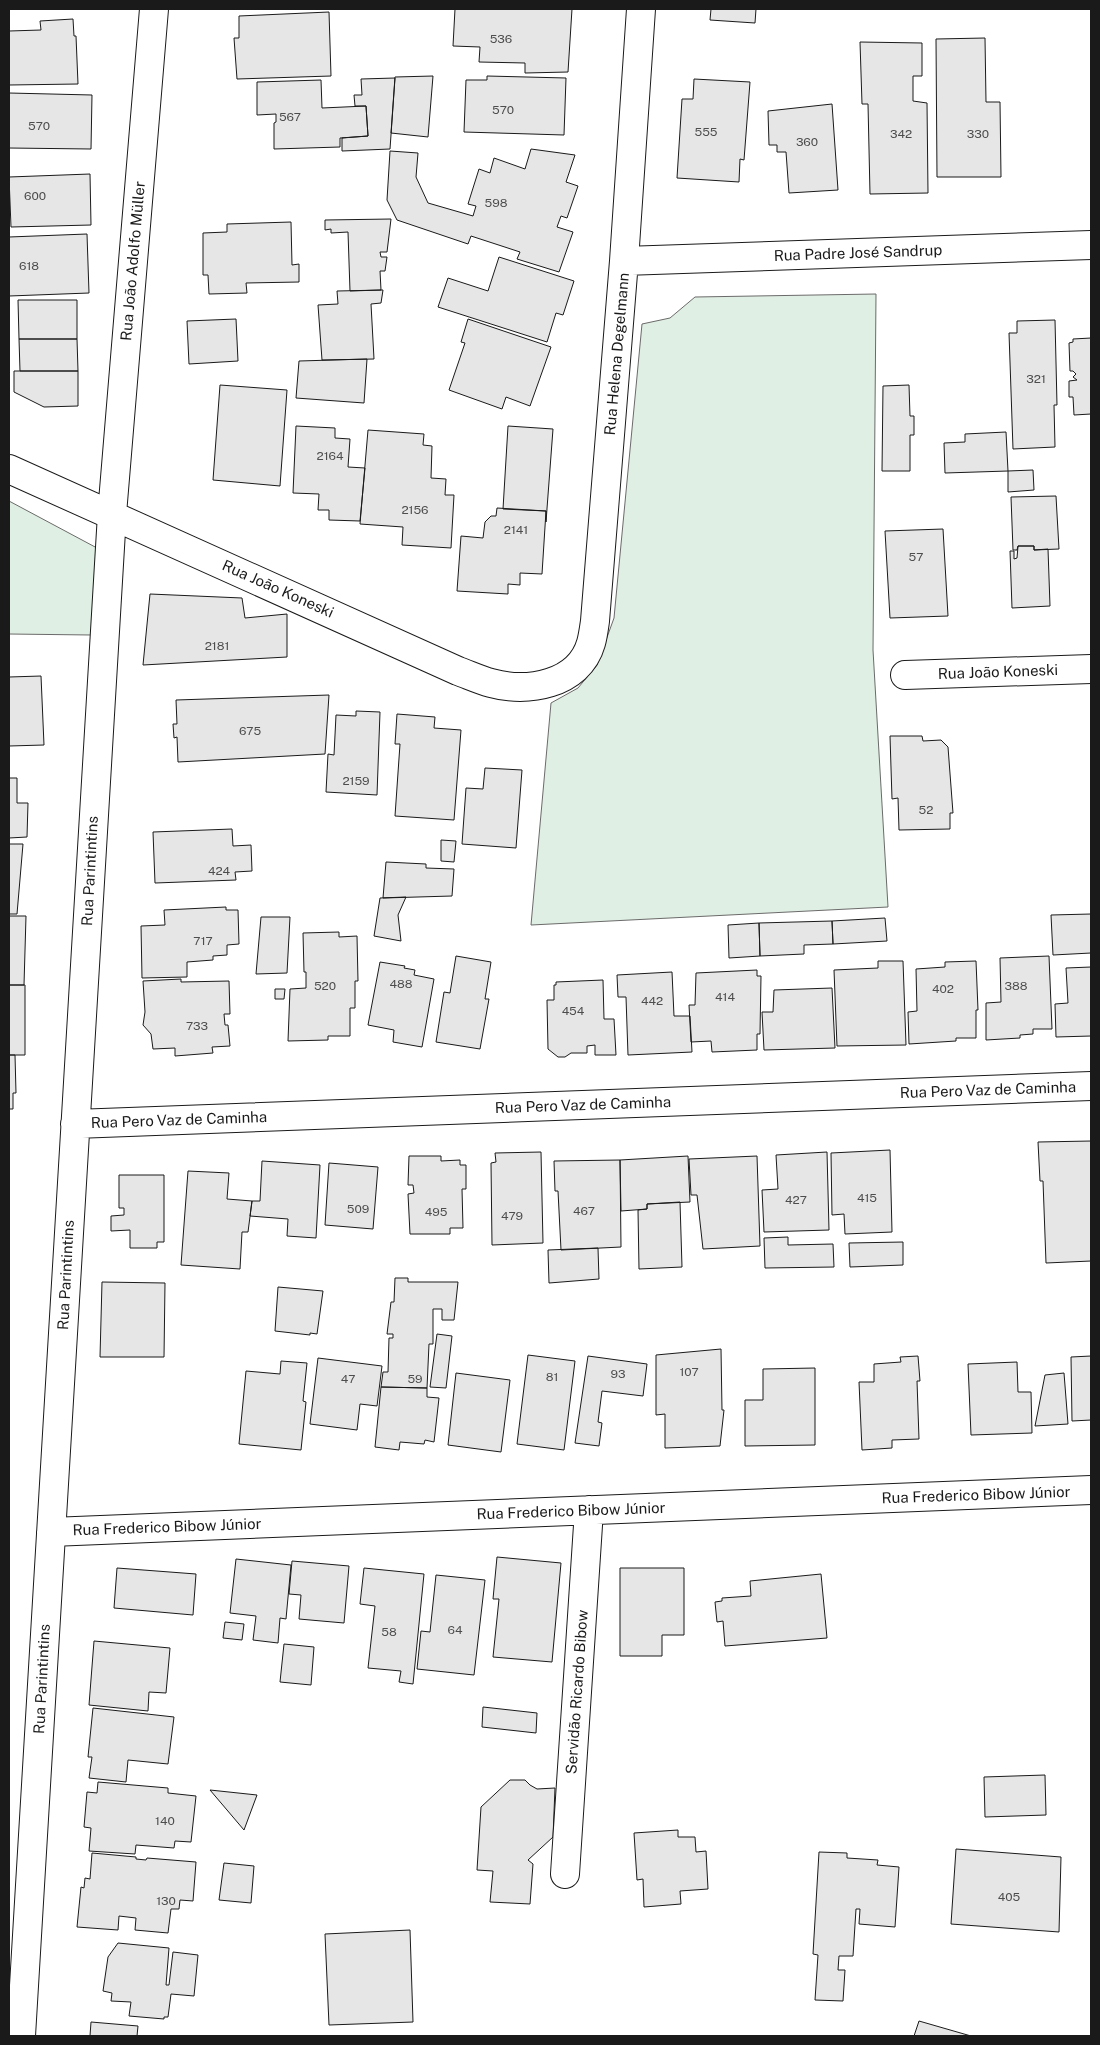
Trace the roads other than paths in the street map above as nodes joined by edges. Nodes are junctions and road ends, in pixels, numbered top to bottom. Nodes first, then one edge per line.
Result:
1 (154, 9) edge
2 (641, 9) edge
3 (1091, 246) edge
4 (624, 261) junction
5 (9, 469) edge
6 (112, 514) junction
7 (1091, 669) edge
8 (905, 675) dead end
9 (553, 682) joint
10 (1091, 1086) edge
11 (75, 1124) junction
12 (1091, 1490) edge
13 (589, 1510) junction
14 (51, 1532) junction
15 (565, 1874) dead end
16 (21, 2036) edge

1 - 6 street, Rua João Adolfo Müller
2 - 4 street, Rua Helena Degelmann
3 - 4 street, Rua Padre José Sandrup
4 - 9 street, Rua Helena Degelmann
5 - 6 street, Rua João Koneski
6 - 9 street, Rua João Koneski
6 - 11 street, Rua Parintintins
7 - 8 street, Rua João Koneski
10 - 11 street, Rua Pero Vaz de Caminha
11 - 14 street, Rua Parintintins
12 - 13 street, Rua Frederico Bibow Júnior
13 - 14 street, Rua Frederico Bibow Júnior
13 - 15 street, Servidão Ricardo Bibow
14 - 16 street, Rua Parintintins

